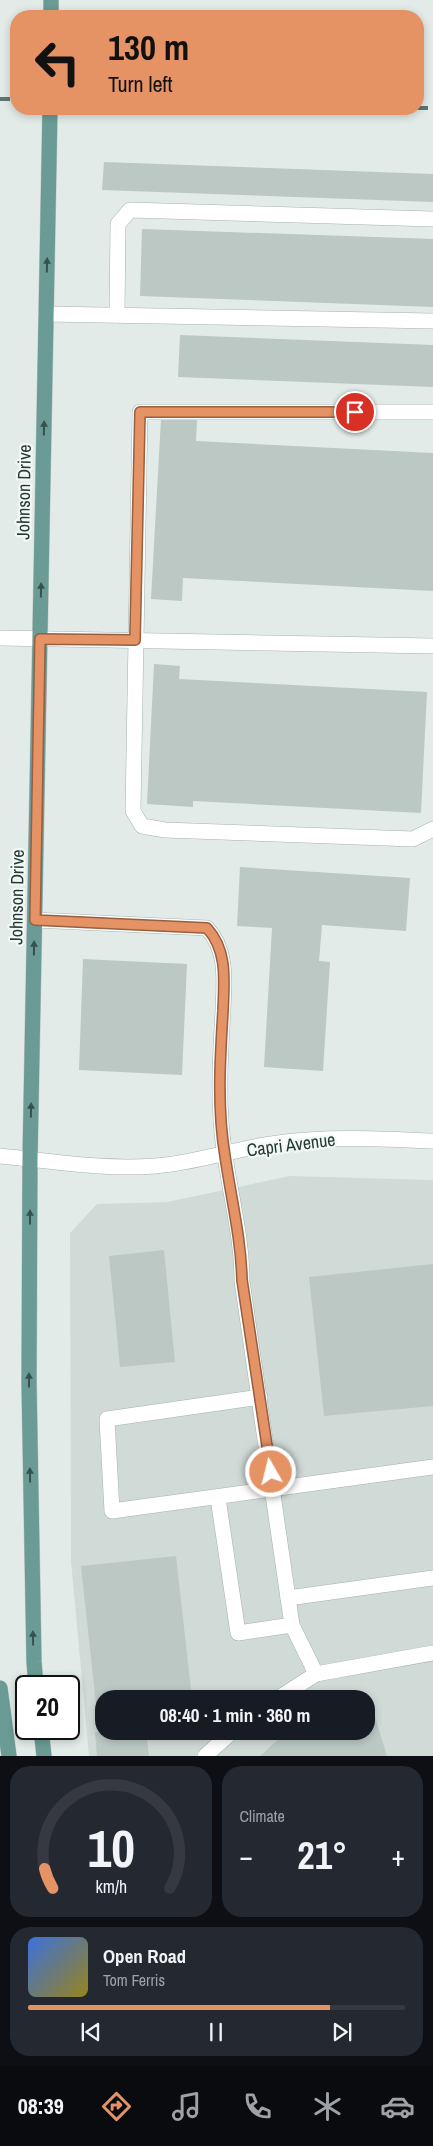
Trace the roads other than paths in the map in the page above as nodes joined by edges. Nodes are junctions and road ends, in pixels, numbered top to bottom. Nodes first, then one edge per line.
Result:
1 (50, 115) edge
2 (433, 219) edge
3 (46, 314) junction
4 (117, 315) junction
5 (433, 321) edge
6 (433, 412) edge
7 (0, 638) edge
8 (40, 639) junction
9 (135, 640) junction
10 (433, 646) edge
11 (433, 829) edge
12 (35, 920) junction
13 (433, 1141) edge
14 (224, 1154) junction
15 (0, 1156) edge
16 (30, 1159) junction
17 (260, 1397) junction
18 (433, 1467) edge
19 (274, 1490) junction
20 (218, 1498) junction
21 (433, 1578) edge
22 (288, 1598) junction
23 (292, 1625) junction
24 (433, 1653) edge
25 (316, 1674) junction
26 (35, 1675) edge
27 (0, 1688) edge
28 (291, 1690) edge
29 (42, 1740) edge
30 (222, 1740) edge
31 (9, 1756) edge
32 (44, 1756) edge
33 (205, 1756) edge

3 -> 1 main road, Johnson Drive
2 - 4 street
3 - 4 street
8 -> 3 main road, Johnson Drive
4 - 5 street
6 - 9 street
7 - 8 street
8 - 9 street
8 - 12 main road, Johnson Drive
9 - 10 street
9 - 11 street
12 - 14 street
16 -> 12 main road, Johnson Drive
13 - 14 street, Capri Avenue
14 - 16 street, Capri Avenue
14 - 17 street
15 - 16 street, Capri Avenue
26 -> 16 main road, Johnson Drive
17 - 19 street
17 - 20 street
18 - 19 street
19 - 20 street
19 - 22 street
20 - 23 street
21 - 22 street
22 - 23 street
23 - 25 street
24 - 25 street
25 - 28 street
27 - 31 main road
29 - 32 main road
30 - 33 street

